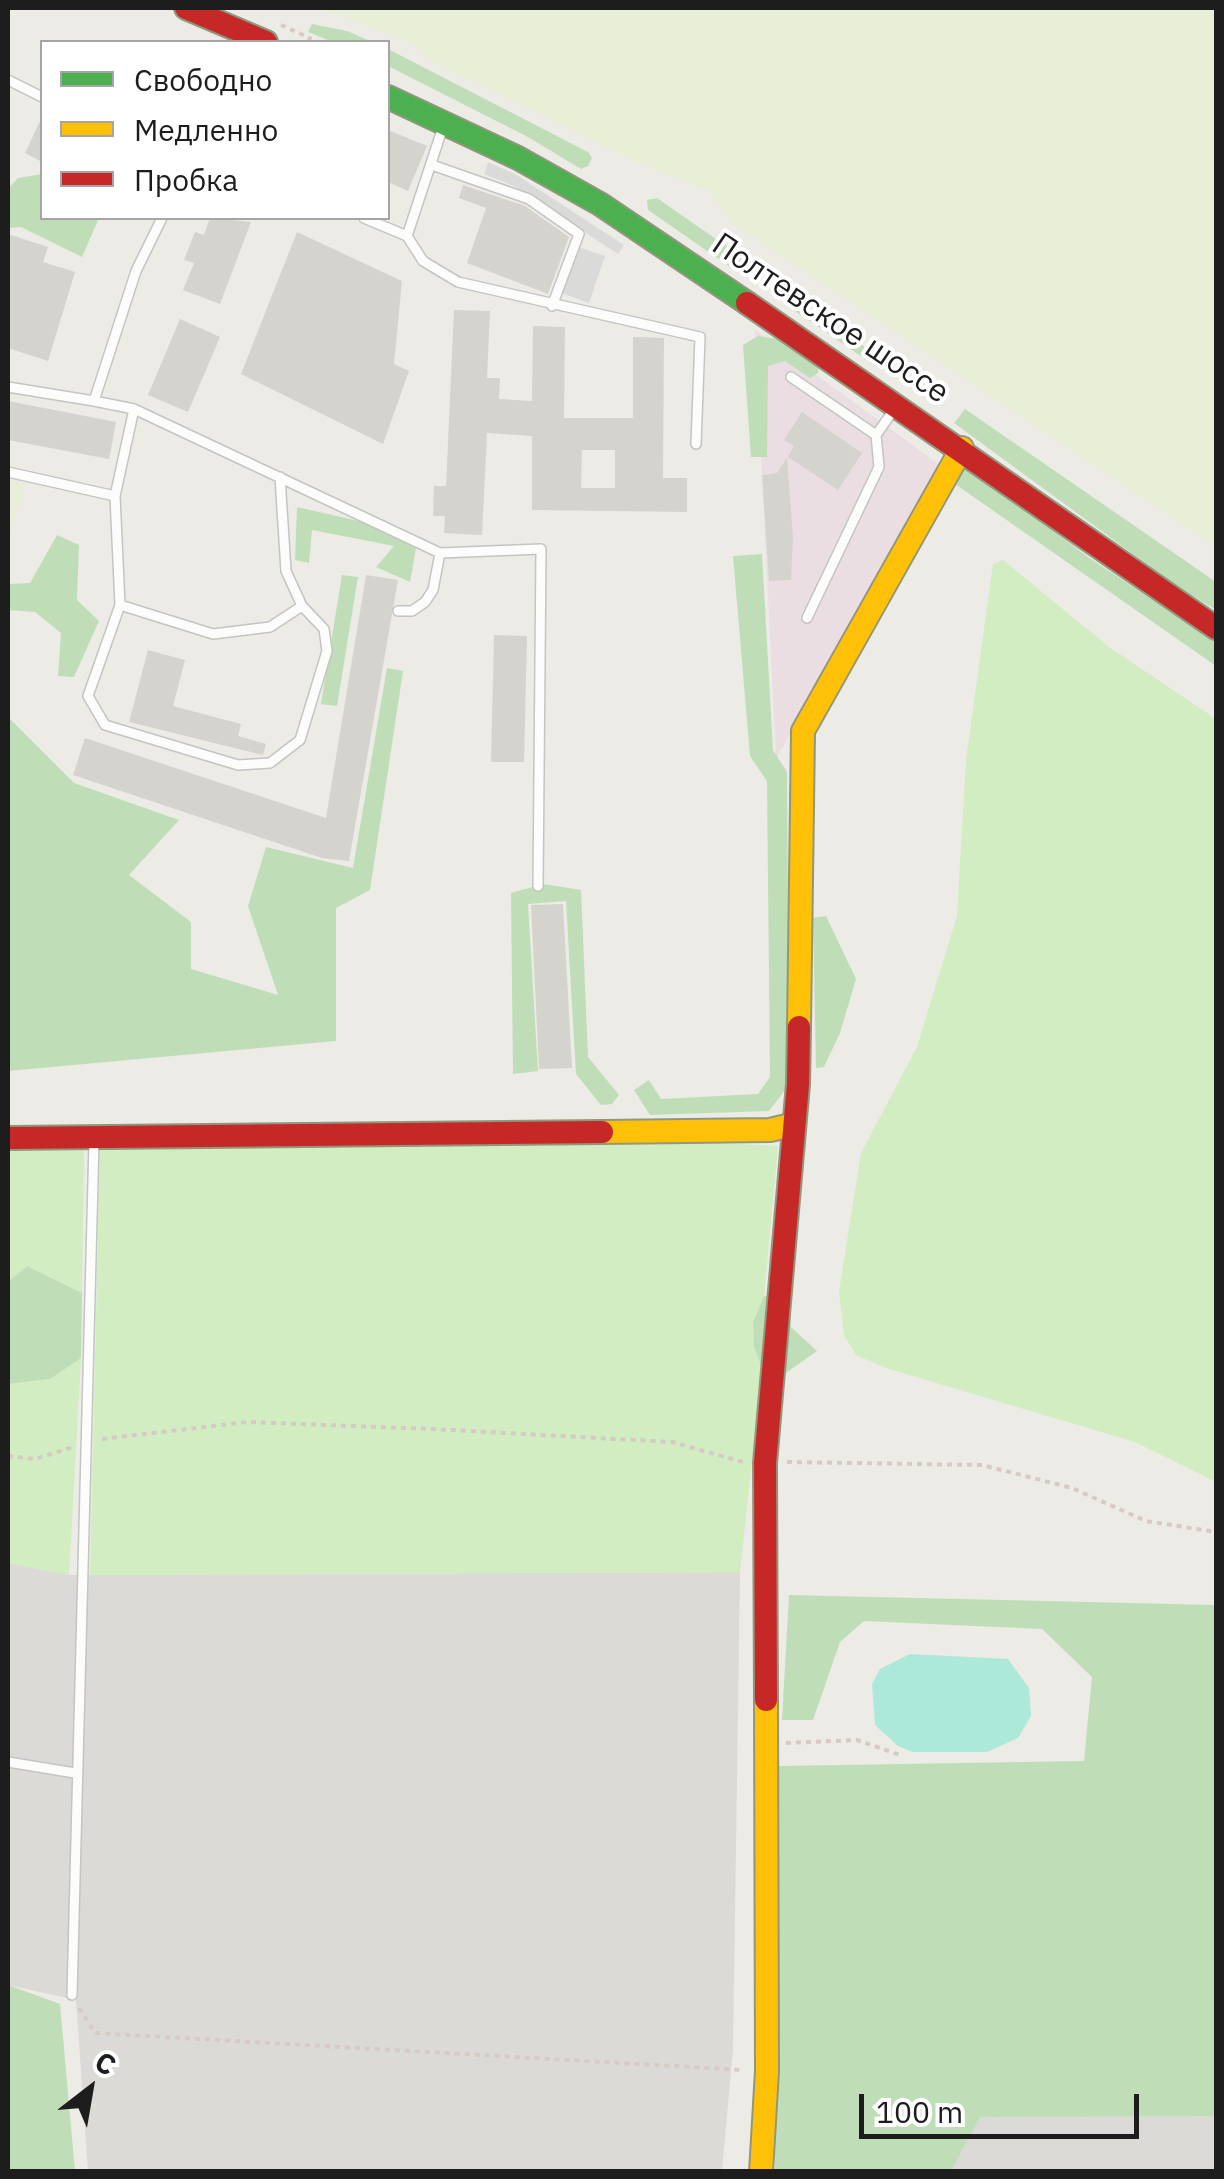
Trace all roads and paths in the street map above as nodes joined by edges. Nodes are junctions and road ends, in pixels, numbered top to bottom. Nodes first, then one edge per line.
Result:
1 (186, 8) edge
2 (269, 32) edge
3 (239, 37) edge
4 (309, 40) edge
5 (8, 80) edge
6 (40, 96) edge
7 (390, 97) edge
8 (444, 122) junction
9 (432, 165) junction
10 (161, 220) edge
11 (369, 220) edge
12 (407, 236) junction
13 (552, 306) junction
14 (791, 377) dead end
15 (8, 387) edge
16 (94, 401) junction
17 (898, 405) junction
18 (134, 409) junction
19 (876, 436) junction
20 (696, 444) dead end
21 (962, 448) junction
22 (8, 472) edge
23 (280, 477) junction
24 (115, 496) junction
25 (440, 553) junction
26 (120, 605) junction
27 (302, 606) junction
28 (398, 612) dead end
29 (807, 618) dead end
30 (1216, 628) edge
31 (538, 886) dead end
32 (791, 1124) junction
33 (8, 1138) edge
34 (94, 1138) junction
35 (86, 1441) junction
36 (8, 1456) edge
37 (765, 1463) junction
38 (1216, 1532) edge
39 (766, 1744) junction
40 (900, 1755) dead end
41 (8, 1762) edge
42 (74, 1773) junction
43 (72, 1995) joint
44 (767, 2071) junction
45 (761, 2172) edge

1 - 3 street
2 - 3 street
2 - 4 path
5 - 6 lane
7 - 8 street, Полтевское шоссе
8 - 9 lane
8 - 17 street, Полтевское шоссе
9 - 12 lane
9 - 13 lane
10 - 16 lane
11 - 12 lane
12 - 13 lane
13 - 20 lane
14 - 19 lane
15 - 16 lane
16 - 18 lane
17 - 19 lane
17 - 21 street, Полтевское шоссе
18 - 23 lane
18 - 24 lane
19 - 29 lane
21 - 30 street, Полтевское шоссе
21 - 32 street
22 - 24 lane
23 - 25 lane
23 - 27 lane
24 - 26 lane
25 - 28 lane
25 - 31 lane
26 - 27 lane
26 - 27 lane
32 - 34 street
32 - 37 street
33 - 34 street
34 - 35 lane
35 - 36 path
35 - 37 path
35 - 42 lane
37 - 38 path
37 - 39 street
39 - 40 path
39 - 44 street
41 - 42 lane
42 - 43 lane
43 - 44 path
44 - 45 street

